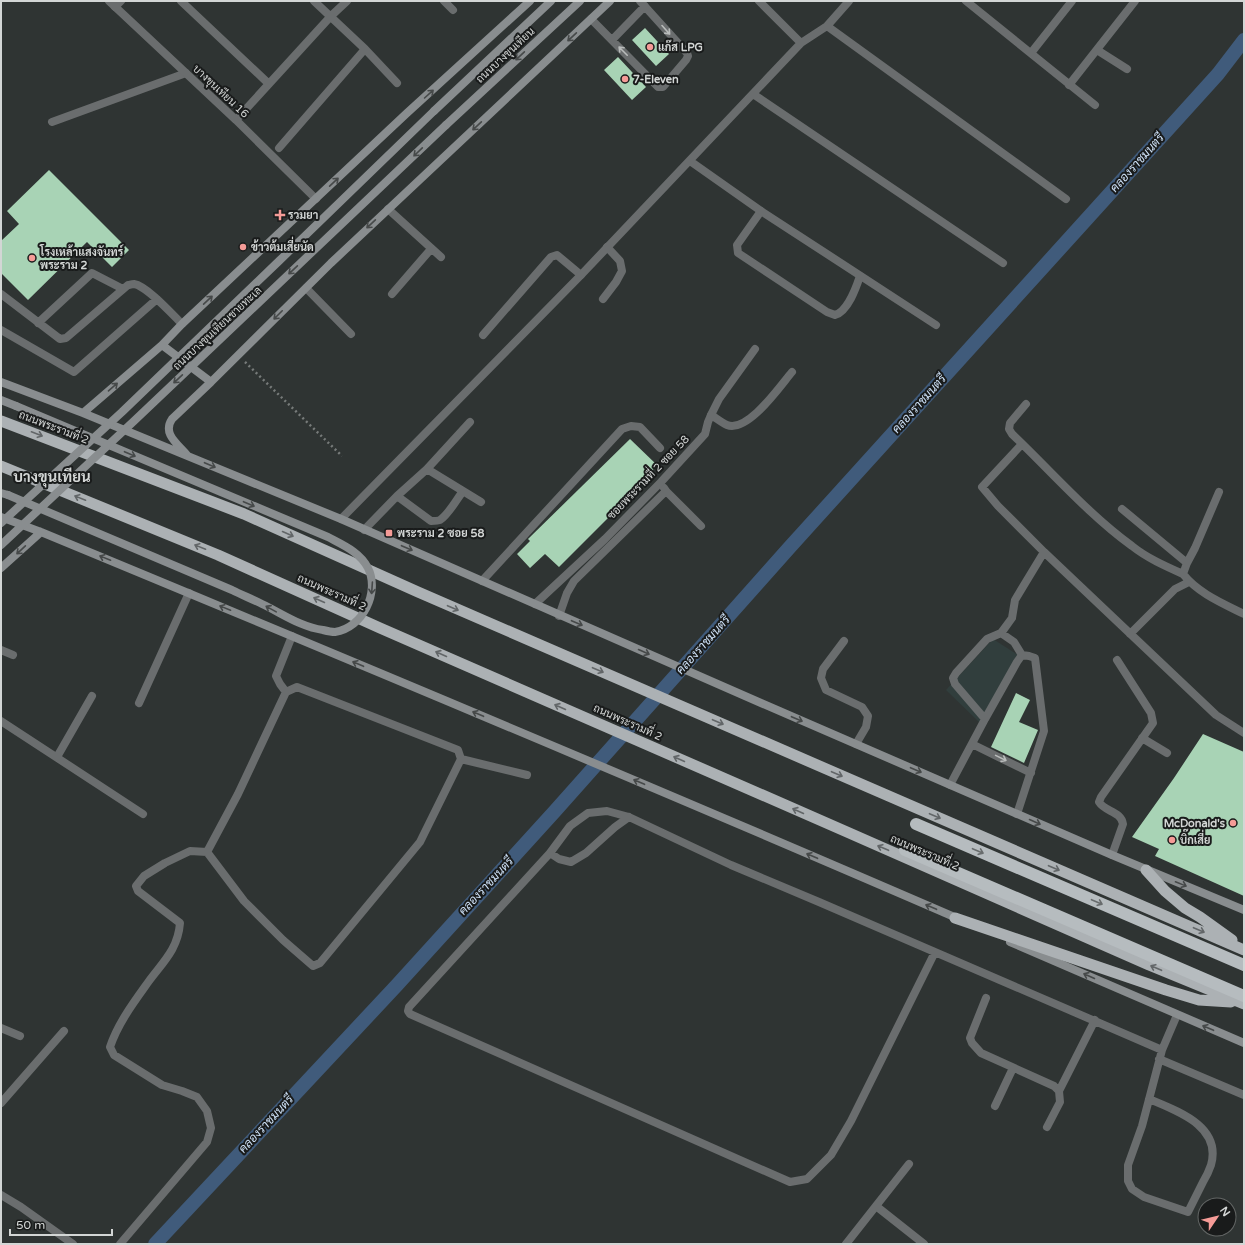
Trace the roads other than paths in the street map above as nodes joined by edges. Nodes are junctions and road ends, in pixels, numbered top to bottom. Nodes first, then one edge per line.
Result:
1 (109, 1) edge
2 (181, 1) edge
3 (314, 1) edge
4 (347, 1) edge
5 (444, 1) edge
6 (530, 1) edge
7 (551, 1) edge
8 (580, 1) edge
9 (610, 1) edge
10 (759, 1) edge
11 (849, 1) edge
12 (966, 1) edge
13 (1072, 1) edge
14 (1135, 1) edge
15 (118, 4) edge
16 (642, 4) edge
17 (453, 10) dead end
18 (331, 16) junction
19 (591, 19) junction
20 (828, 26) junction
21 (612, 40) junction
22 (802, 43) junction
23 (365, 49) junction
24 (1097, 50) junction
25 (1032, 53) junction
26 (1127, 68) dead end
27 (186, 73) junction
28 (396, 83) dead end
29 (269, 84) junction
30 (1069, 85) junction
31 (753, 94) junction
32 (1095, 106) dead end
33 (434, 111) joint
34 (236, 120) junction
35 (52, 122) dead end
36 (446, 125) joint
37 (279, 148) dead end
38 (690, 161) junction
39 (316, 199) junction
40 (1066, 199) dead end
41 (388, 209) junction
42 (761, 211) junction
43 (607, 247) junction
44 (431, 249) junction
45 (441, 257) dead end
46 (1002, 263) dead end
47 (581, 275) junction
48 (860, 276) junction
49 (306, 288) junction
50 (123, 290) junction
51 (1, 294) edge
52 (392, 294) dead end
53 (157, 299) junction
54 (603, 299) dead end
55 (38, 323) junction
56 (182, 324) junction
57 (936, 325) dead end
58 (1, 330) edge
59 (351, 334) dead end
60 (482, 335) dead end
61 (162, 344) junction
62 (755, 350) dead end
63 (792, 372) dead end
64 (1, 382) edge
65 (211, 382) junction
66 (1, 400) edge
67 (1026, 404) dead end
68 (83, 413) junction
69 (711, 415) junction
70 (1, 420) edge
71 (470, 422) dead end
72 (1022, 444) junction
73 (660, 448) dead end
74 (188, 456) junction
75 (1, 466) edge
76 (427, 469) junction
77 (661, 482) junction
78 (463, 491) junction
79 (666, 491) junction
80 (1219, 492) dead end
81 (4, 494) edge
82 (397, 496) junction
83 (481, 502) dead end
84 (1122, 509) dead end
85 (1, 517) edge
86 (341, 519) junction
87 (1, 523) edge
88 (701, 526) dead end
89 (364, 530) junction
90 (41, 532) junction
91 (1, 545) edge
92 (1044, 552) junction
93 (1187, 563) junction
94 (1, 568) edge
95 (1183, 574) junction
96 (482, 581) junction
97 (1189, 582) junction
98 (189, 593) junction
99 (535, 604) junction
100 (1244, 614) edge
101 (559, 616) junction
102 (1001, 633) junction
103 (1130, 634) junction
104 (292, 636) junction
105 (844, 641) dead end
106 (1, 650) edge
107 (13, 655) dead end
108 (1022, 655) junction
109 (1117, 660) dead end
110 (286, 692) junction
111 (92, 696) dead end
112 (139, 703) dead end
113 (985, 719) junction
114 (1, 721) edge
115 (1244, 733) edge
116 (1142, 738) junction
117 (856, 744) junction
118 (972, 744) junction
119 (1167, 753) dead end
120 (57, 757) junction
121 (461, 759) junction
122 (1031, 773) junction
123 (527, 775) dead end
124 (950, 785) junction
125 (143, 814) dead end
126 (1017, 814) junction
127 (629, 817) junction
128 (916, 824) dead end
129 (905, 850) dead end
130 (207, 852) junction
131 (550, 853) junction
132 (1112, 855) junction
133 (1146, 870) junction
134 (1244, 910) edge
135 (955, 918) junction
136 (1244, 949) edge
137 (935, 952) junction
138 (1244, 965) edge
139 (986, 998) dead end
140 (1243, 1001) edge
141 (1177, 1014) junction
142 (1095, 1020) junction
143 (1, 1028) edge
144 (64, 1031) dead end
145 (20, 1036) dead end
146 (1244, 1043) edge
147 (1162, 1050) junction
148 (1159, 1059) junction
149 (1013, 1068) junction
150 (1059, 1091) junction
151 (1244, 1095) edge
152 (1149, 1099) junction
153 (1, 1103) edge
154 (995, 1106) dead end
155 (1047, 1128) dead end
156 (909, 1164) dead end
157 (1, 1195) edge
158 (876, 1206) junction
159 (73, 1244) edge
160 (120, 1244) edge
161 (846, 1244) edge
162 (924, 1244) edge

1 - 15 street, บางขุนเทียน 16
2 - 29 street
3 - 18 street
4 - 18 street
5 - 17 street
39 -> 6 main road
7 - 33 main road, ถนนบางขุนเทียน
8 -> 36 main road, ถนนบางขุนเทียน
9 - 19 main road
10 - 22 street
11 - 20 street
12 - 25 street
13 - 25 street
14 - 24 street
15 - 27 street, บางขุนเทียน 16
16 - 21 street
16 -> 21 street
18 - 23 street
18 - 29 street
19 - 21 street
19 -> 41 main road
20 - 22 street
20 - 40 street
22 - 31 street
23 - 28 street
23 - 37 street
24 - 26 street
24 - 30 street
25 - 30 street
27 - 34 street, บางขุนเทียน 16
27 - 35 street
29 - 34 street
30 - 32 street
31 - 38 street
31 - 46 street
33 - 87 main road, ถนนบางขุนเทียนชายทะเล, bridge
34 - 39 street, บางขุนเทียน 16
36 -> 91 main road, ถนนบางขุนเทียนชายทะเล, bridge
38 - 42 street
38 - 43 street
56 -> 39 main road
41 - 44 street
41 -> 49 main road
42 - 48 street
42 - 48 street
43 - 47 street
43 - 54 street
44 - 45 street
44 - 52 street
47 - 60 street
47 - 86 street
48 - 57 street
49 - 59 street
49 -> 65 main road
50 - 53 street
50 - 55 street
50 - 55 street
51 - 55 street
53 - 56 street
53 - 58 street
56 - 61 main road
61 - 65 main road
68 -> 61 main road
62 - 69 street, ซอยพระรามที่ 2 ซอย 58
63 - 69 street
64 - 68 main road
65 - 74 main road
66 -> 81 main road, bridge
67 - 72 street
68 - 74 main road
69 - 77 street, ซอยพระรามที่ 2 ซอย 58
70 -> 136 highway, ถนนพระรามที่ 2
71 - 76 street
72 - 92 street
72 - 95 street
73 - 96 street
74 -> 86 main road
140 -> 75 highway, ถนนพระรามที่ 2
76 - 78 street
76 - 82 street
77 - 79 street
77 - 99 street, ซอยพระรามที่ 2 ซอย 58
78 - 82 street
78 - 83 street
79 - 88 street
79 - 101 street
80 - 93 street
82 - 89 street
84 - 93 street
85 - 90 main road
86 - 89 main road
89 -> 96 main road
90 -> 94 main road
98 -> 90 main road
92 - 102 street
92 - 103 street
93 - 95 street
95 - 97 street
96 - 99 main road
97 - 100 street
97 - 103 street
104 -> 98 main road
98 - 112 street
99 - 101 main road
101 -> 117 main road
102 - 108 street
102 - 113 street
103 - 115 street
104 - 110 street
135 -> 104 main road
105 - 117 street
106 - 107 street
108 - 113 street
108 - 122 street
109 - 116 street
110 - 121 street
110 - 130 street
111 - 120 street
113 - 118 street
114 - 120 street
116 - 119 street
116 - 132 street
117 -> 124 main road
118 -> 122 street
118 - 124 street
120 - 125 street
121 - 123 street
121 - 130 street
122 - 126 street
124 - 126 main road
126 -> 132 main road
127 - 131 street
127 - 131 street
127 - 137 street
128 -> 138 highway
129 - 140 highway
130 - 160 street
131 - 137 street
132 - 133 main road
133 -> 134 main road
133 - 136 highway
135 - 140 highway
141 -> 135 main road
137 - 142 street
139 - 149 street
146 -> 141 main road
141 - 147 street
142 - 147 street
142 - 150 street
143 - 145 street
144 - 153 street
147 - 148 street
148 - 151 street
148 - 152 street
149 - 150 street
149 - 154 street
150 - 155 street
152 - 152 street
156 - 158 street
157 - 159 street
158 - 161 street
158 - 162 street

